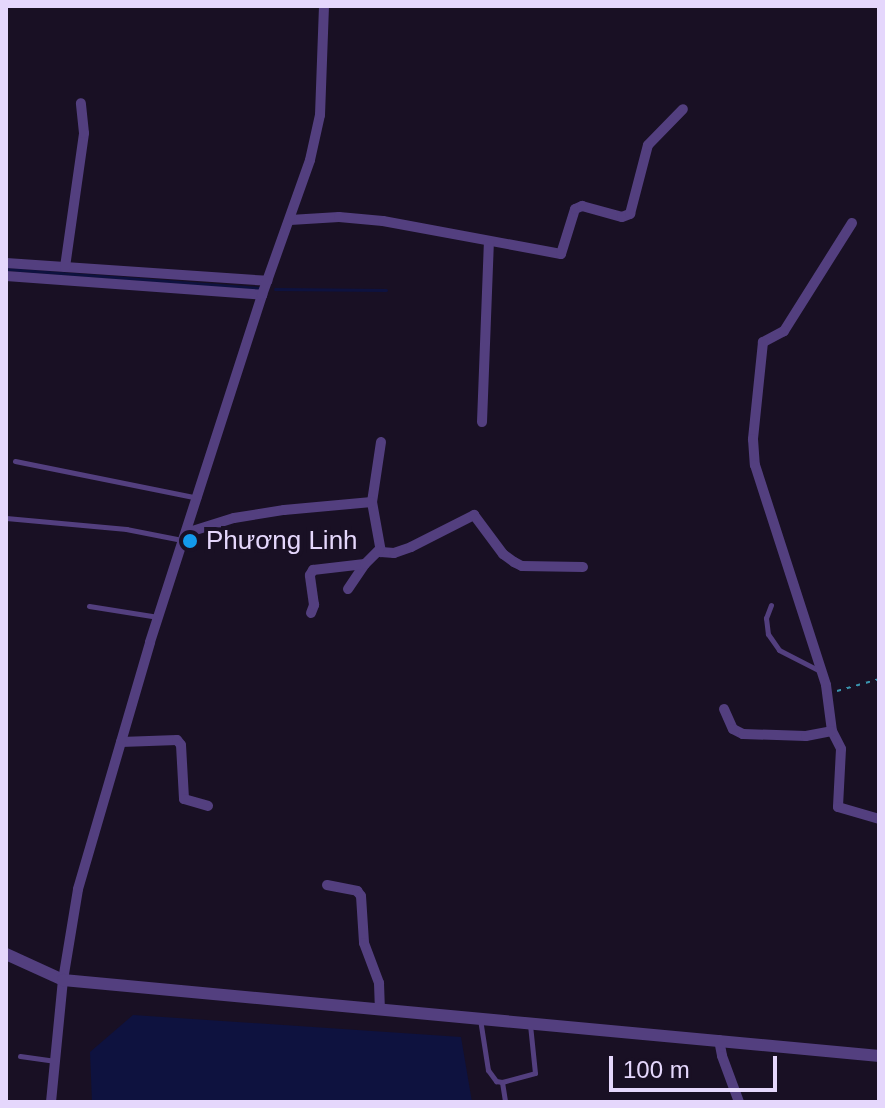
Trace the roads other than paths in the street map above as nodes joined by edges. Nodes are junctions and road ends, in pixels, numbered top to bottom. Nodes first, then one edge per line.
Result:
1 (324, 6) edge
2 (81, 103) dead end
3 (683, 109) dead end
4 (290, 220) junction
5 (852, 223) dead end
6 (489, 242) junction
7 (6, 263) edge
8 (65, 267) junction
9 (6, 276) edge
10 (267, 281) junction
11 (262, 295) junction
12 (482, 422) dead end
13 (381, 442) dead end
14 (15, 461) dead end
15 (198, 498) junction
16 (372, 502) junction
17 (6, 518) edge
18 (185, 536) junction
19 (379, 550) junction
20 (365, 564) junction
21 (583, 567) dead end
22 (348, 589) dead end
23 (771, 605) dead end
24 (89, 606) dead end
25 (311, 613) dead end
26 (158, 617) junction
27 (823, 673) junction
28 (724, 709) dead end
29 (832, 731) junction
30 (121, 742) junction
31 (208, 806) dead end
32 (879, 819) edge
33 (327, 885) dead end
34 (6, 954) edge
35 (63, 980) junction
36 (380, 1009) junction
37 (480, 1018) junction
38 (530, 1023) junction
39 (719, 1040) junction
40 (20, 1056) dead end
41 (879, 1056) edge
42 (56, 1061) junction
43 (502, 1082) junction
44 (51, 1102) edge
45 (505, 1102) edge
46 (739, 1102) edge

1 - 4 street
2 - 8 street
3 - 6 street
4 - 6 street
4 - 10 street
5 - 27 street
6 - 12 street
7 - 8 street
8 - 10 street
9 - 11 street
10 - 11 street
11 - 15 street
13 - 16 street
14 - 15 lane
15 - 18 street
16 - 18 street
16 - 19 street
17 - 18 lane
18 - 26 street
19 - 20 street
19 - 21 street
20 - 22 street
20 - 25 street
23 - 27 lane
24 - 26 lane
26 - 30 street
27 - 29 street
28 - 29 street
29 - 32 street
30 - 31 street
30 - 35 street
33 - 36 street
34 - 35 street
35 - 36 street
35 - 42 street
36 - 37 street
37 - 38 street
37 - 43 lane
38 - 39 street
38 - 43 lane
39 - 41 street
39 - 46 street
40 - 42 lane
42 - 44 street
43 - 45 lane

